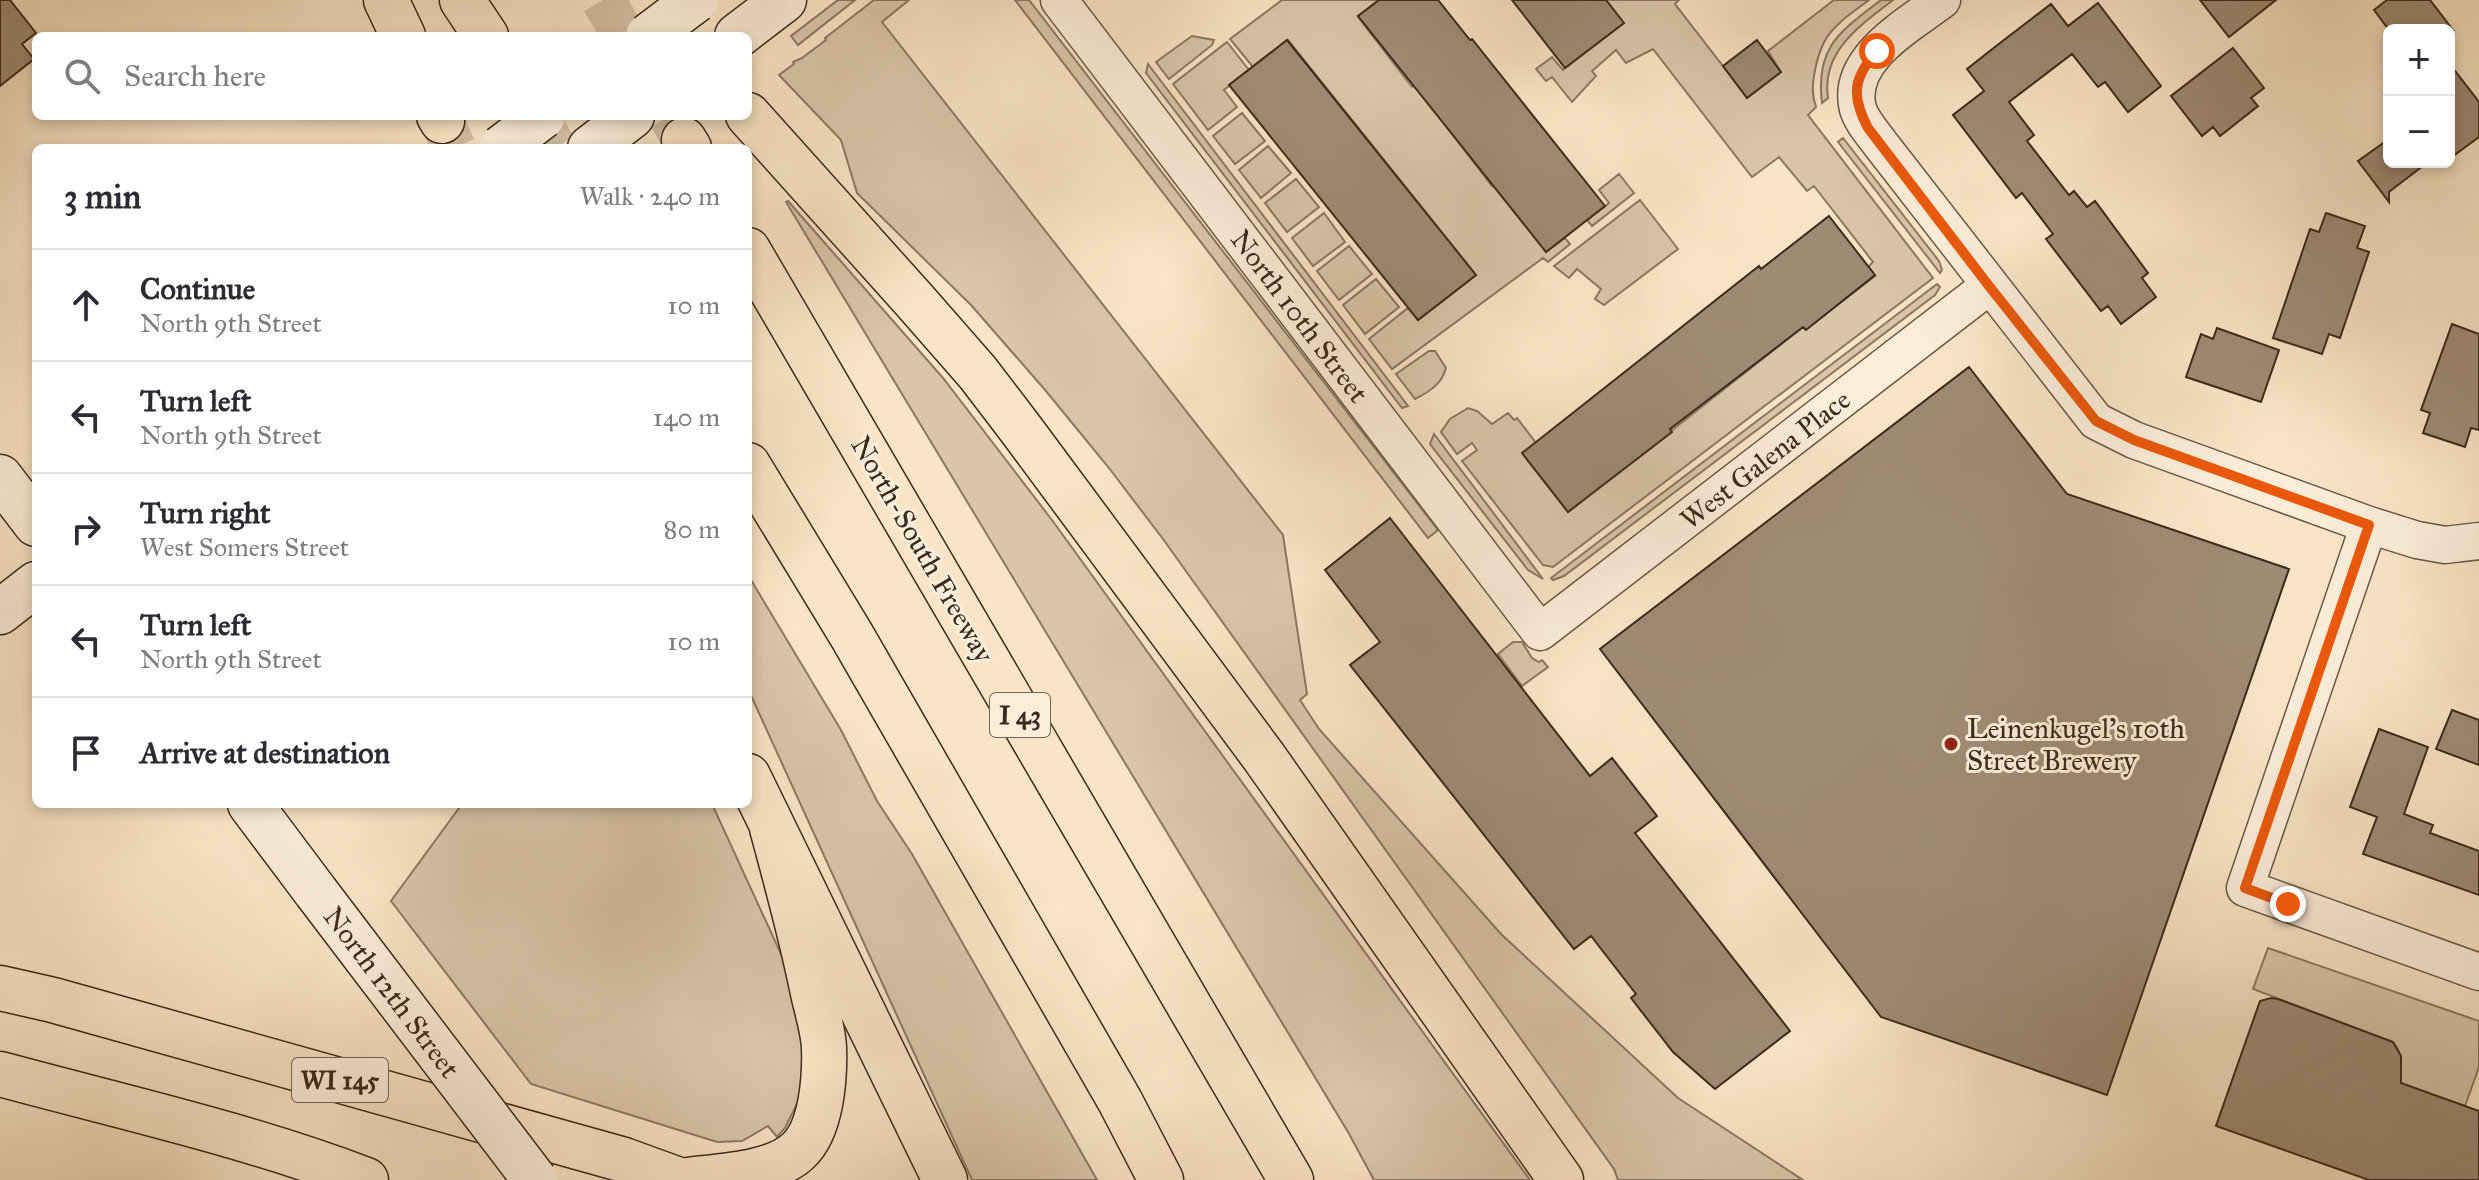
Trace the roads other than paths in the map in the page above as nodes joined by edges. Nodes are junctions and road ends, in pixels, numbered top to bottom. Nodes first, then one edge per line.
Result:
1 (386, 0) edge
2 (462, 0) edge
3 (696, 0) edge
4 (1059, 0) edge
5 (1942, 0) edge
6 (779, 4) edge
7 (401, 32) edge
8 (483, 32) edge
9 (653, 32) edge
10 (742, 32) edge
11 (752, 119) edge
12 (538, 120) edge
13 (627, 120) edge
14 (506, 144) edge
15 (595, 144) edge
16 (752, 257) edge
17 (1989, 286) junction
18 (752, 472) edge
19 (2369, 525) junction
20 (2479, 541) edge
21 (32, 587) edge
22 (0, 612) edge
23 (1540, 632) joint
24 (752, 785) edge
25 (253, 808) edge
26 (772, 828) junction
27 (2479, 972) edge
28 (0, 988) edge
29 (0, 1074) edge
30 (366, 1180) edge
31 (535, 1180) edge
32 (679, 1180) edge
33 (688, 1180) edge
34 (945, 1180) edge
35 (1161, 1180) edge
36 (1291, 1180) edge
37 (1561, 1180) edge

1 - 7 main road
2 - 8 main road
3 - 9 street, bridge
4 - 23 street, North 10th Street
5 - 17 street
6 - 10 street
11 - 37 main road
12 - 14 street, bridge
13 - 15 street
16 - 36 main road, North-South Freeway / I 43
17 - 19 street
17 - 23 street, West Galena Place
18 - 35 main road
19 - 20 street
19 - 27 street
21 - 22 street
24 - 26 main road
25 - 31 street, North 12th Street, bridge
26 - 33 main road
26 - 34 main road
28 - 32 main road, WI 145
29 - 30 main road

